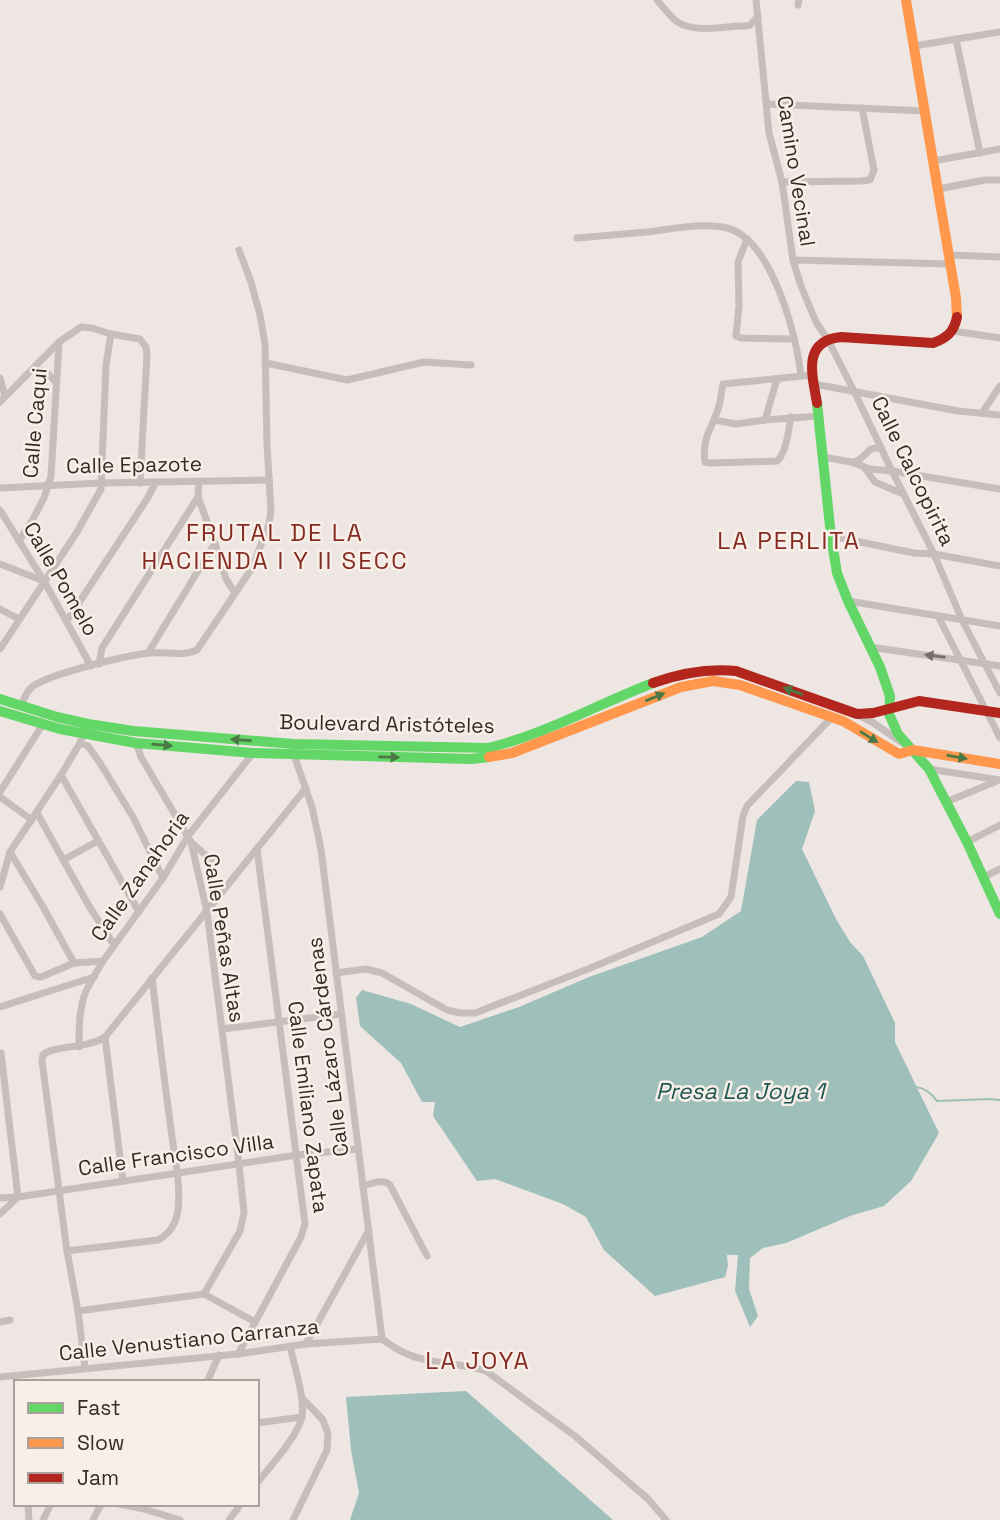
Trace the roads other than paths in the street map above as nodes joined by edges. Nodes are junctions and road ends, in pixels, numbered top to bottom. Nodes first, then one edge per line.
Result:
1 (657, 0) edge
2 (756, 0) edge
3 (906, 0) edge
4 (758, 16) junction
5 (1000, 32) edge
6 (957, 39) junction
7 (914, 46) junction
8 (766, 104) junction
9 (862, 108) junction
10 (925, 111) junction
11 (1000, 149) edge
12 (980, 153) junction
13 (933, 161) junction
14 (1000, 180) edge
15 (782, 182) junction
16 (938, 188) junction
17 (577, 238) dead end
18 (747, 239) junction
19 (239, 250) dead end
20 (1000, 257) edge
21 (949, 259) junction
22 (793, 260) junction
23 (953, 331) junction
24 (111, 334) junction
25 (1000, 337) edge
26 (794, 339) junction
27 (828, 340) junction
28 (59, 342) junction
29 (266, 363) junction
30 (471, 365) dead end
31 (34, 369) junction
32 (801, 376) junction
33 (0, 378) edge
34 (777, 379) junction
35 (813, 380) junction
36 (57, 383) junction
37 (1000, 386) edge
38 (854, 391) junction
39 (3, 399) edge
40 (982, 413) junction
41 (1000, 415) edge
42 (819, 416) junction
43 (791, 417) junction
44 (765, 419) junction
45 (714, 420) junction
46 (881, 447) junction
47 (823, 457) junction
48 (851, 462) junction
49 (864, 467) junction
50 (892, 471) junction
51 (269, 480) junction
52 (199, 481) junction
53 (140, 482) junction
54 (156, 482) junction
55 (102, 483) junction
56 (49, 485) junction
57 (0, 488) edge
58 (1000, 489) edge
59 (904, 495) junction
60 (198, 496) junction
61 (0, 510) edge
62 (831, 536) junction
63 (19, 541) junction
64 (215, 543) junction
65 (934, 554) junction
66 (0, 565) edge
67 (1000, 566) edge
68 (44, 581) junction
69 (234, 593) junction
70 (848, 601) junction
71 (0, 609) edge
72 (938, 616) junction
73 (19, 619) junction
74 (962, 620) junction
75 (67, 621) junction
76 (1000, 626) edge
77 (870, 647) junction
78 (0, 649) edge
79 (148, 653) junction
80 (959, 659) junction
81 (986, 663) junction
82 (95, 665) junction
83 (1000, 666) edge
84 (888, 688) junction
85 (1000, 693) edge
86 (620, 698) junction
87 (0, 699) edge
88 (919, 701) junction
89 (22, 705) junction
90 (624, 709) junction
91 (889, 709) junction
92 (987, 710) junction
93 (0, 711) edge
94 (1000, 713) edge
95 (596, 714) junction
96 (857, 714) junction
97 (832, 717) junction
98 (43, 724) junction
99 (135, 737) junction
100 (81, 738) junction
101 (1000, 738) edge
102 (914, 750) junction
103 (253, 753) junction
104 (294, 755) junction
105 (1000, 764) edge
106 (929, 769) junction
107 (61, 775) junction
108 (1000, 780) edge
109 (306, 788) junction
110 (0, 794) edge
111 (946, 802) junction
112 (35, 817) junction
113 (1000, 825) edge
114 (189, 839) junction
115 (98, 841) junction
116 (967, 842) junction
117 (257, 849) junction
118 (10, 852) junction
119 (63, 860) junction
120 (211, 860) dead end
121 (1000, 869) edge
122 (984, 877) junction
123 (163, 878) junction
124 (0, 887) edge
125 (139, 912) junction
126 (207, 912) junction
127 (0, 914) edge
128 (1000, 914) edge
129 (114, 945) junction
130 (103, 961) junction
131 (74, 963) junction
132 (336, 974) junction
133 (94, 977) junction
134 (152, 978) junction
135 (0, 1007) edge
136 (341, 1014) junction
137 (280, 1022) junction
138 (222, 1029) junction
139 (105, 1037) junction
140 (79, 1047) junction
141 (1, 1053) edge
142 (9, 1126) junction
143 (0, 1127) edge
144 (358, 1149) junction
145 (297, 1155) junction
146 (239, 1164) junction
147 (176, 1174) junction
148 (123, 1181) junction
149 (363, 1186) junction
150 (59, 1191) junction
151 (18, 1196) junction
152 (0, 1198) edge
153 (0, 1214) edge
154 (369, 1230) junction
155 (67, 1251) junction
156 (427, 1256) dead end
157 (204, 1294) junction
158 (78, 1311) junction
159 (10, 1320) dead end
160 (0, 1322) edge
161 (255, 1322) junction
162 (382, 1339) junction
163 (306, 1344) junction
164 (290, 1346) junction
165 (238, 1354) junction
166 (219, 1355) junction
167 (85, 1368) junction
168 (0, 1377) edge
169 (208, 1380) edge
170 (301, 1398) junction
171 (302, 1417) junction
172 (259, 1423) edge
173 (259, 1480) edge
174 (146, 1507) edge
175 (180, 1520) edge
176 (293, 1520) edge
177 (666, 1520) edge

1 - 4 street
2 - 4 street, Camino Vecinal
3 - 7 street
4 - 8 street, Camino Vecinal
5 - 6 street
6 - 7 street
6 - 12 street
7 - 10 street
8 - 9 street
8 - 15 street, Camino Vecinal
9 - 10 street
9 - 15 street
10 - 13 street
11 - 12 street
12 - 13 street
13 - 16 street
14 - 16 street
15 - 22 street, Camino Vecinal
16 - 21 street
17 - 18 street
18 - 26 street
18 - 26 street
19 - 29 street
20 - 21 street
21 - 22 street
21 - 23 street
22 - 27 street, Camino Vecinal
23 - 25 street
23 - 27 street
24 - 28 street
24 - 53 street
24 - 55 street
26 - 32 street
27 - 35 street
27 - 38 street, Calle Calcopirita
28 - 31 street
28 - 36 street, Calle Caqui
29 - 30 street
29 - 51 street
31 - 36 street
31 - 39 street
32 - 34 street
32 - 35 street
33 - 39 street
34 - 44 street
34 - 45 street
35 - 38 street
35 - 42 street
36 - 56 street, Calle Caqui
37 - 40 street
38 - 40 street
38 - 46 street, Calle Calcopirita
40 - 41 street
42 - 43 street
42 - 47 street
43 - 44 street
43 - 45 street
44 - 45 street
46 - 48 street
46 - 50 street, Calle Calcopirita
47 - 48 street
47 - 62 street
48 - 49 street
49 - 50 street
49 - 59 street
50 - 58 street
50 - 59 street, Calle Calcopirita
51 - 52 street, Calle Epazote
51 - 69 street
52 - 54 street, Calle Epazote
52 - 60 street
53 - 54 street, Calle Epazote
53 - 55 street, Calle Epazote
54 - 75 street
55 - 56 street, Calle Epazote
55 - 68 street
56 - 57 street, Calle Epazote
56 - 63 street, Calle Caqui
59 - 65 street, Calle Calcopirita
60 - 64 street
60 - 82 street
61 - 63 street, Calle Pomelo
62 - 65 street
62 - 70 street
63 - 68 street, Calle Pomelo
64 - 69 street
64 - 79 street
65 - 67 street
65 - 74 street, Calle Calcopirita
66 - 68 street
68 - 73 street
68 - 75 street, Calle Pomelo
69 - 79 street
70 - 72 street
70 - 77 street
71 - 73 street
72 - 74 street
72 - 80 street
73 - 78 street
74 - 76 street
74 - 81 street, Calle Calcopirita
75 - 82 street, Calle Pomelo
80 -> 77 street
77 - 84 street
79 - 82 street
80 - 81 street
80 - 92 street
81 - 83 street
81 - 85 street, Calle Calcopirita
82 - 89 street
84 - 88 street
84 - 91 street
86 - 90 street
86 - 95 street, Boulevard Aristóteles
96 -> 86 street, Boulevard Aristóteles
87 - 89 street, Boulevard Aristóteles
88 - 91 street
88 - 92 street
89 - 99 street, Boulevard Aristóteles
90 - 95 street, Boulevard Aristóteles
90 -> 97 street, Boulevard Aristóteles
91 - 96 street
91 - 102 street
92 - 94 street
92 - 101 street
93 - 98 street, Boulevard Aristóteles
95 -> 99 street, Boulevard Aristóteles
104 -> 95 street, Boulevard Aristóteles
96 - 102 street, Boulevard Aristóteles
97 -> 102 street, Boulevard Aristóteles
97 - 132 street
98 - 100 street, Boulevard Aristóteles
98 - 110 street
99 - 100 street, Boulevard Aristóteles
99 -> 103 street, Boulevard Aristóteles
99 - 114 street, Calle Peñas Altas
100 - 107 street
100 - 123 street
102 -> 105 street, Boulevard Aristóteles
102 - 106 street
103 - 104 street, Boulevard Aristóteles
103 - 114 street, Calle Zanahoria
104 - 109 street, Calle Lázaro Cárdenas
106 - 108 street
106 - 111 street
107 - 112 street
107 - 115 street
108 - 111 street
109 - 117 street
109 - 132 street, Calle Lázaro Cárdenas
110 - 112 street
111 - 116 street
112 - 118 street
112 - 119 street
113 - 116 street
114 - 120 street
114 - 123 street, Calle Zanahoria
114 - 126 street, Calle Peñas Altas
115 - 119 street
115 - 125 street
116 - 122 street
117 - 126 street
117 - 137 street, Calle Emiliano Zapata
118 - 124 street
118 - 131 street
119 - 129 street
121 - 122 street
122 - 128 street
123 - 125 street, Calle Zanahoria
125 - 129 street, Calle Zanahoria
126 - 134 street
126 - 138 street, Calle Peñas Altas
127 - 131 street, Calle Zanahoria
129 - 130 street, Calle Zanahoria
130 - 131 street, Calle Zanahoria
130 - 133 street
132 - 136 street, Calle Lázaro Cárdenas
133 - 135 street
133 - 140 street
134 - 139 street
134 - 147 street
136 - 137 street
136 - 144 street, Calle Lázaro Cárdenas
137 - 138 street
137 - 145 street, Calle Emiliano Zapata
138 - 146 street, Calle Peñas Altas
139 - 140 street
139 - 148 street
140 - 150 street
141 - 142 street
142 - 143 street
142 - 151 street
144 - 145 street, Calle Francisco Villa
144 - 149 street, Calle Lázaro Cárdenas
145 - 146 street, Calle Francisco Villa
145 - 161 street, Calle Emiliano Zapata
146 - 147 street, Calle Francisco Villa
146 - 157 street, Calle Peñas Altas
147 - 148 street, Calle Francisco Villa
147 - 155 street
148 - 150 street, Calle Francisco Villa
149 - 154 street, Calle Lázaro Cárdenas
149 - 156 street
150 - 151 street, Calle Francisco Villa
150 - 155 street
151 - 152 street, Calle Francisco Villa
151 - 153 street
154 - 162 street, Calle Lázaro Cárdenas
154 - 163 street
155 - 158 street
157 - 158 street
157 - 161 street
158 - 167 street
159 - 160 street
161 - 165 street, Calle Emiliano Zapata
162 - 163 street, Calle Venustiano Carranza
162 - 177 street
163 - 164 street, Calle Venustiano Carranza
164 - 165 street, Calle Venustiano Carranza
164 - 170 street
165 - 166 street, Calle Venustiano Carranza
166 - 167 street, Calle Venustiano Carranza
166 - 169 street
167 - 168 street, Calle Venustiano Carranza
170 - 171 street
170 - 176 street
171 - 172 street
171 - 173 street
174 - 175 street

